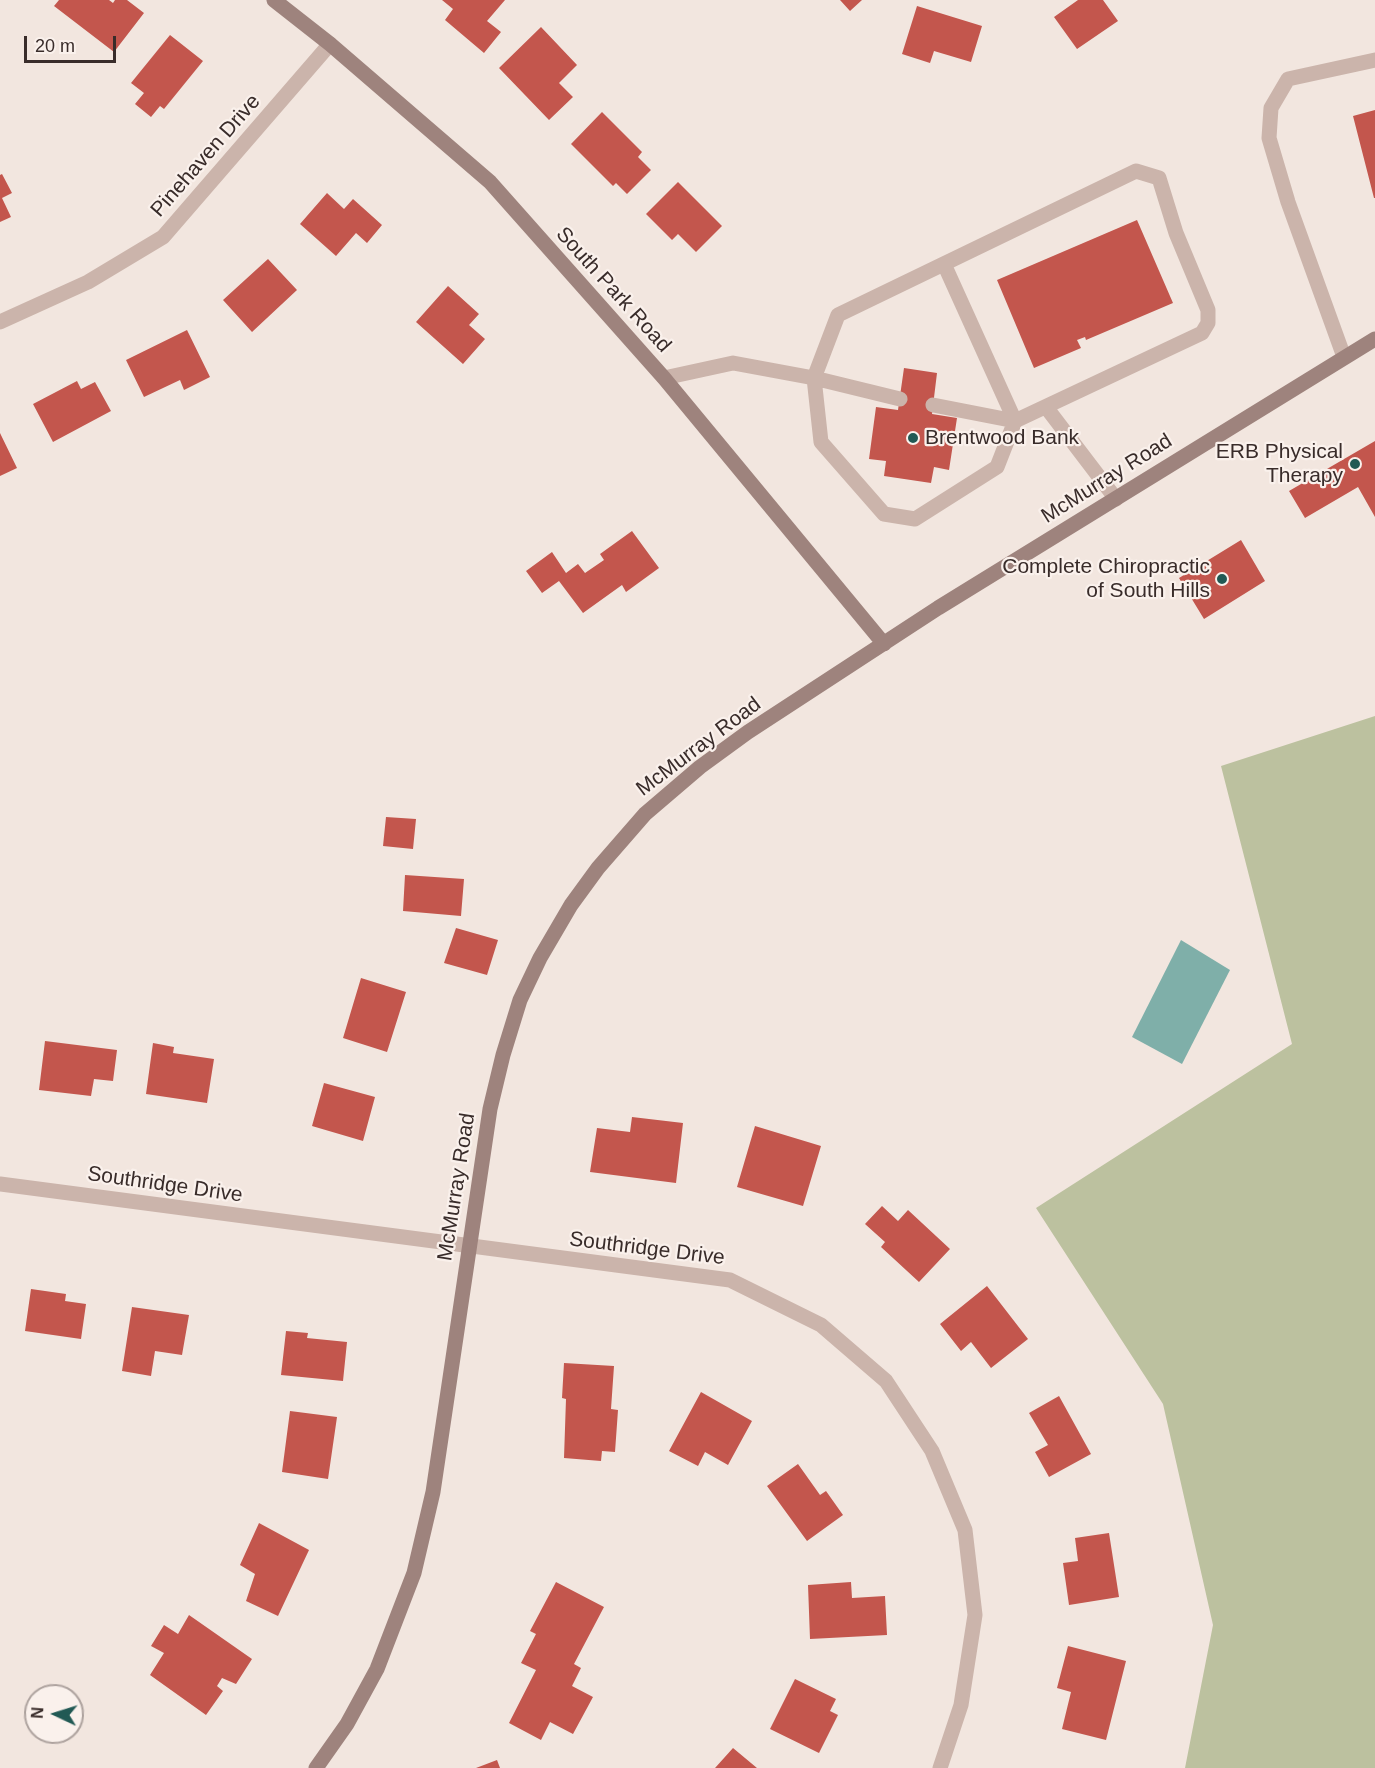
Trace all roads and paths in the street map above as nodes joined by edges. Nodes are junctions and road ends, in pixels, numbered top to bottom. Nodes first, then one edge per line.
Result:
1 (274, 0) edge
2 (330, 44) junction
3 (1375, 60) edge
4 (944, 264) junction
5 (0, 322) edge
6 (1375, 339) edge
7 (1344, 357) junction
8 (664, 378) junction
9 (814, 378) junction
10 (900, 399) dead end
11 (933, 405) dead end
12 (1046, 407) junction
13 (1015, 421) junction
14 (1116, 499) junction
15 (884, 644) junction
16 (0, 1184) edge
17 (469, 1248) junction
18 (316, 1768) edge
19 (939, 1768) edge

1 - 2 main road, South Park Road
2 - 5 street, Pinehaven Drive
2 - 8 main road, South Park Road
3 - 7 street
4 - 9 street
4 - 12 street
4 - 13 street
6 - 7 main road, McMurray Road
7 - 14 main road, McMurray Road
8 - 9 street
8 - 15 main road, South Park Road
9 - 10 street
9 - 13 street
11 - 13 street
12 - 13 street
12 - 14 street
14 - 15 main road, McMurray Road
15 - 17 main road, McMurray Road
16 - 17 street, Southridge Drive
17 - 18 main road, McMurray Road
17 - 19 street, Southridge Drive

